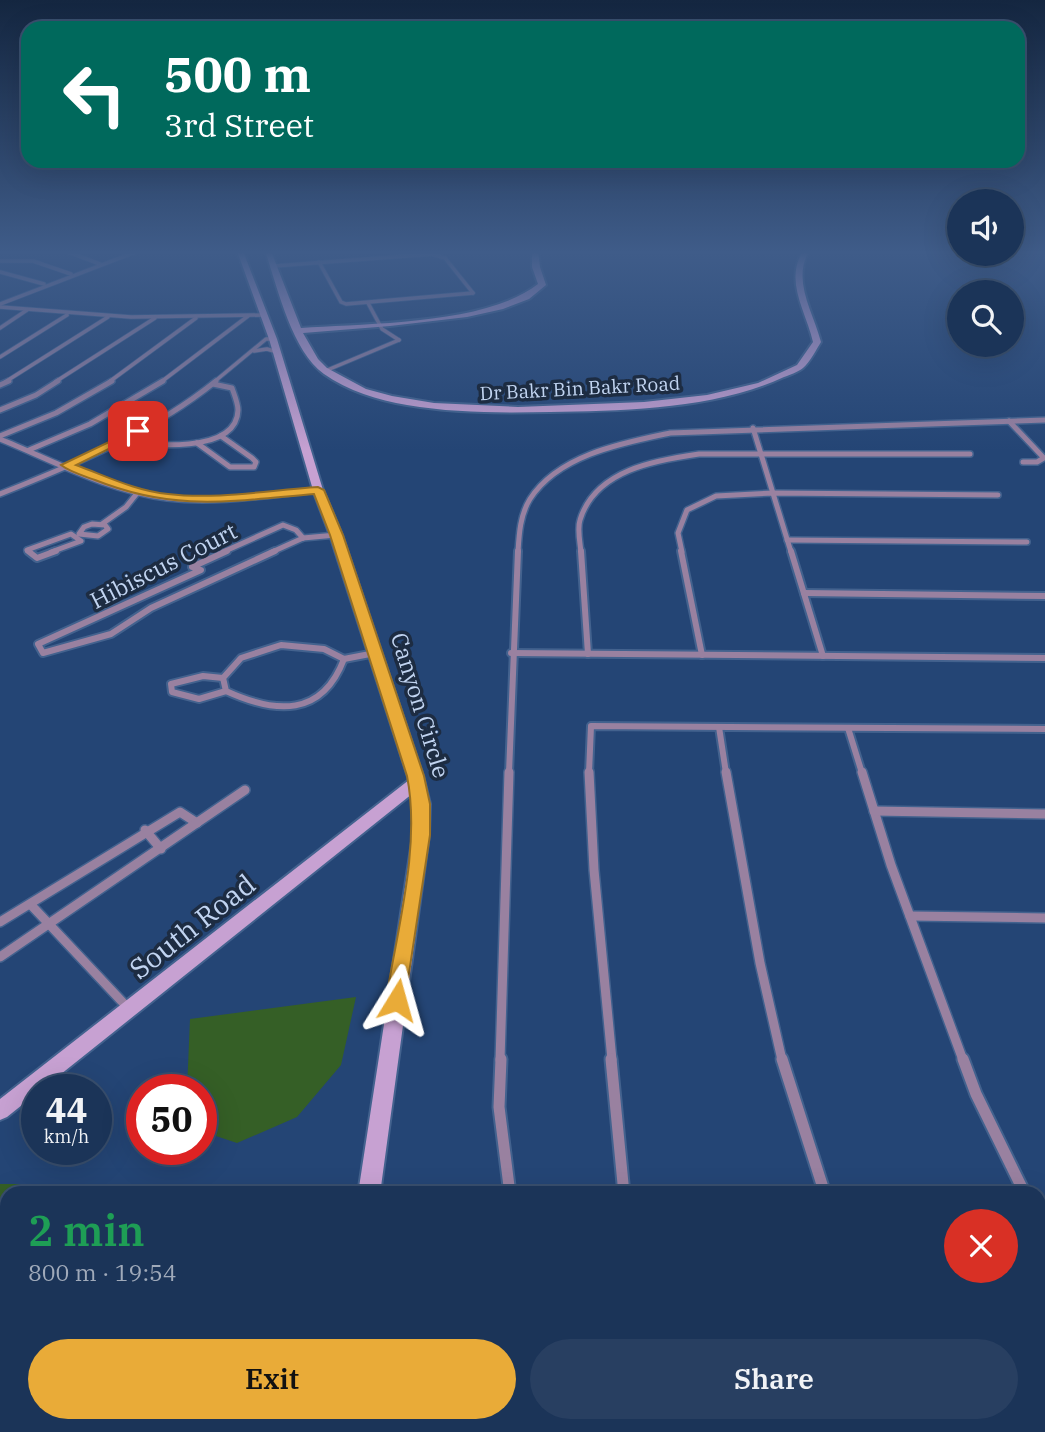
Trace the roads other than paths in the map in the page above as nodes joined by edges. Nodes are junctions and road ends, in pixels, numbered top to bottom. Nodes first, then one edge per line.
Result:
1 (15, 318) edge
2 (62, 318) edge
3 (108, 318) edge
4 (147, 318) edge
5 (155, 318) junction
6 (197, 318) junction
7 (200, 318) edge
8 (251, 318) edge
9 (257, 318) edge
10 (294, 318) edge
11 (376, 318) edge
12 (434, 318) edge
13 (811, 318) edge
14 (379, 323) junction
15 (0, 328) edge
16 (299, 331) junction
17 (275, 345) junction
18 (247, 355) junction
19 (0, 357) edge
20 (325, 370) junction
21 (0, 384) edge
22 (213, 384) junction
23 (0, 410) edge
24 (1045, 420) edge
25 (1009, 421) junction
26 (753, 429) junction
27 (221, 436) junction
28 (0, 438) edge
29 (119, 441) junction
30 (197, 443) junction
31 (29, 450) junction
32 (760, 452) junction
33 (970, 454) dead end
34 (1023, 461) dead end
35 (67, 465) junction
36 (318, 490) junction
37 (138, 492) junction
38 (773, 493) junction
39 (0, 494) edge
40 (998, 495) dead end
41 (102, 524) junction
42 (336, 535) junction
43 (78, 536) junction
44 (303, 538) junction
45 (787, 540) junction
46 (1027, 542) dead end
47 (804, 593) junction
48 (1045, 596) edge
49 (375, 653) junction
50 (511, 653) junction
51 (588, 654) junction
52 (702, 655) junction
53 (823, 656) junction
54 (1045, 658) edge
55 (344, 659) junction
56 (230, 665) junction
57 (210, 674) junction
58 (223, 678) junction
59 (226, 691) junction
60 (719, 727) junction
61 (848, 728) junction
62 (1045, 729) edge
63 (417, 782) junction
64 (245, 790) dead end
65 (874, 811) junction
66 (1045, 814) edge
67 (197, 823) junction
68 (145, 830) junction
69 (162, 849) junction
70 (32, 906) junction
71 (910, 916) junction
72 (1045, 918) edge
73 (0, 922) edge
74 (50, 925) junction
75 (0, 957) edge
76 (129, 1009) junction
77 (0, 1111) edge
78 (370, 1186) edge
79 (509, 1186) edge
80 (623, 1186) edge
81 (822, 1186) edge
82 (1021, 1186) edge

1 - 15 street
2 - 19 street
3 - 21 street
4 - 5 street
5 - 6 street
5 - 23 street
6 - 7 street
6 - 28 street
8 - 31 street
9 - 17 street, Canyon Circle
10 - 16 street, Dr Bakr Bin Bakr Road
11 - 14 street
12 - 14 street
13 - 20 street, Dr Bakr Bin Bakr Road
14 - 16 street
14 - 20 street
16 - 20 street, Dr Bakr Bin Bakr Road
17 - 18 street
17 - 18 street
17 - 36 street, Canyon Circle
18 - 22 street
22 - 27 street
22 - 29 street
24 - 25 street
25 - 26 street
25 - 34 street
26 - 32 street
26 - 50 street
27 - 30 street
27 - 30 street
28 - 31 street
29 - 30 street
29 - 35 street
31 - 35 street
32 - 33 street
32 - 38 street
32 - 51 street
35 - 37 street
35 - 39 street
36 - 37 street
36 - 42 street, Canyon Circle
37 - 41 street
38 - 40 street
38 - 45 street
38 - 52 street
41 - 43 street
41 - 43 street
42 - 44 street, Hibiscus Court
42 - 49 street, Canyon Circle
43 - 43 street
44 - 44 street, Hibiscus Court
45 - 46 street
45 - 47 street
47 - 48 street
47 - 53 street
49 - 55 street
49 - 63 street, Canyon Circle
50 - 51 street
50 - 79 street
51 - 52 street
52 - 53 street
53 - 54 street
55 - 56 street
55 - 59 street
56 - 57 street
56 - 58 street
57 - 58 street
57 - 59 street
58 - 59 street
60 - 61 street
60 - 80 street
60 - 81 street
61 - 62 street
61 - 65 street
63 - 76 street, South Road
63 - 78 street, Canyon Circle
64 - 67 street
65 - 66 street
65 - 71 street
67 - 68 street
67 - 69 street
68 - 69 street
68 - 70 street
69 - 74 street
70 - 73 street
70 - 74 street
71 - 72 street
71 - 82 street
74 - 75 street
74 - 76 street
76 - 77 street, South Road

